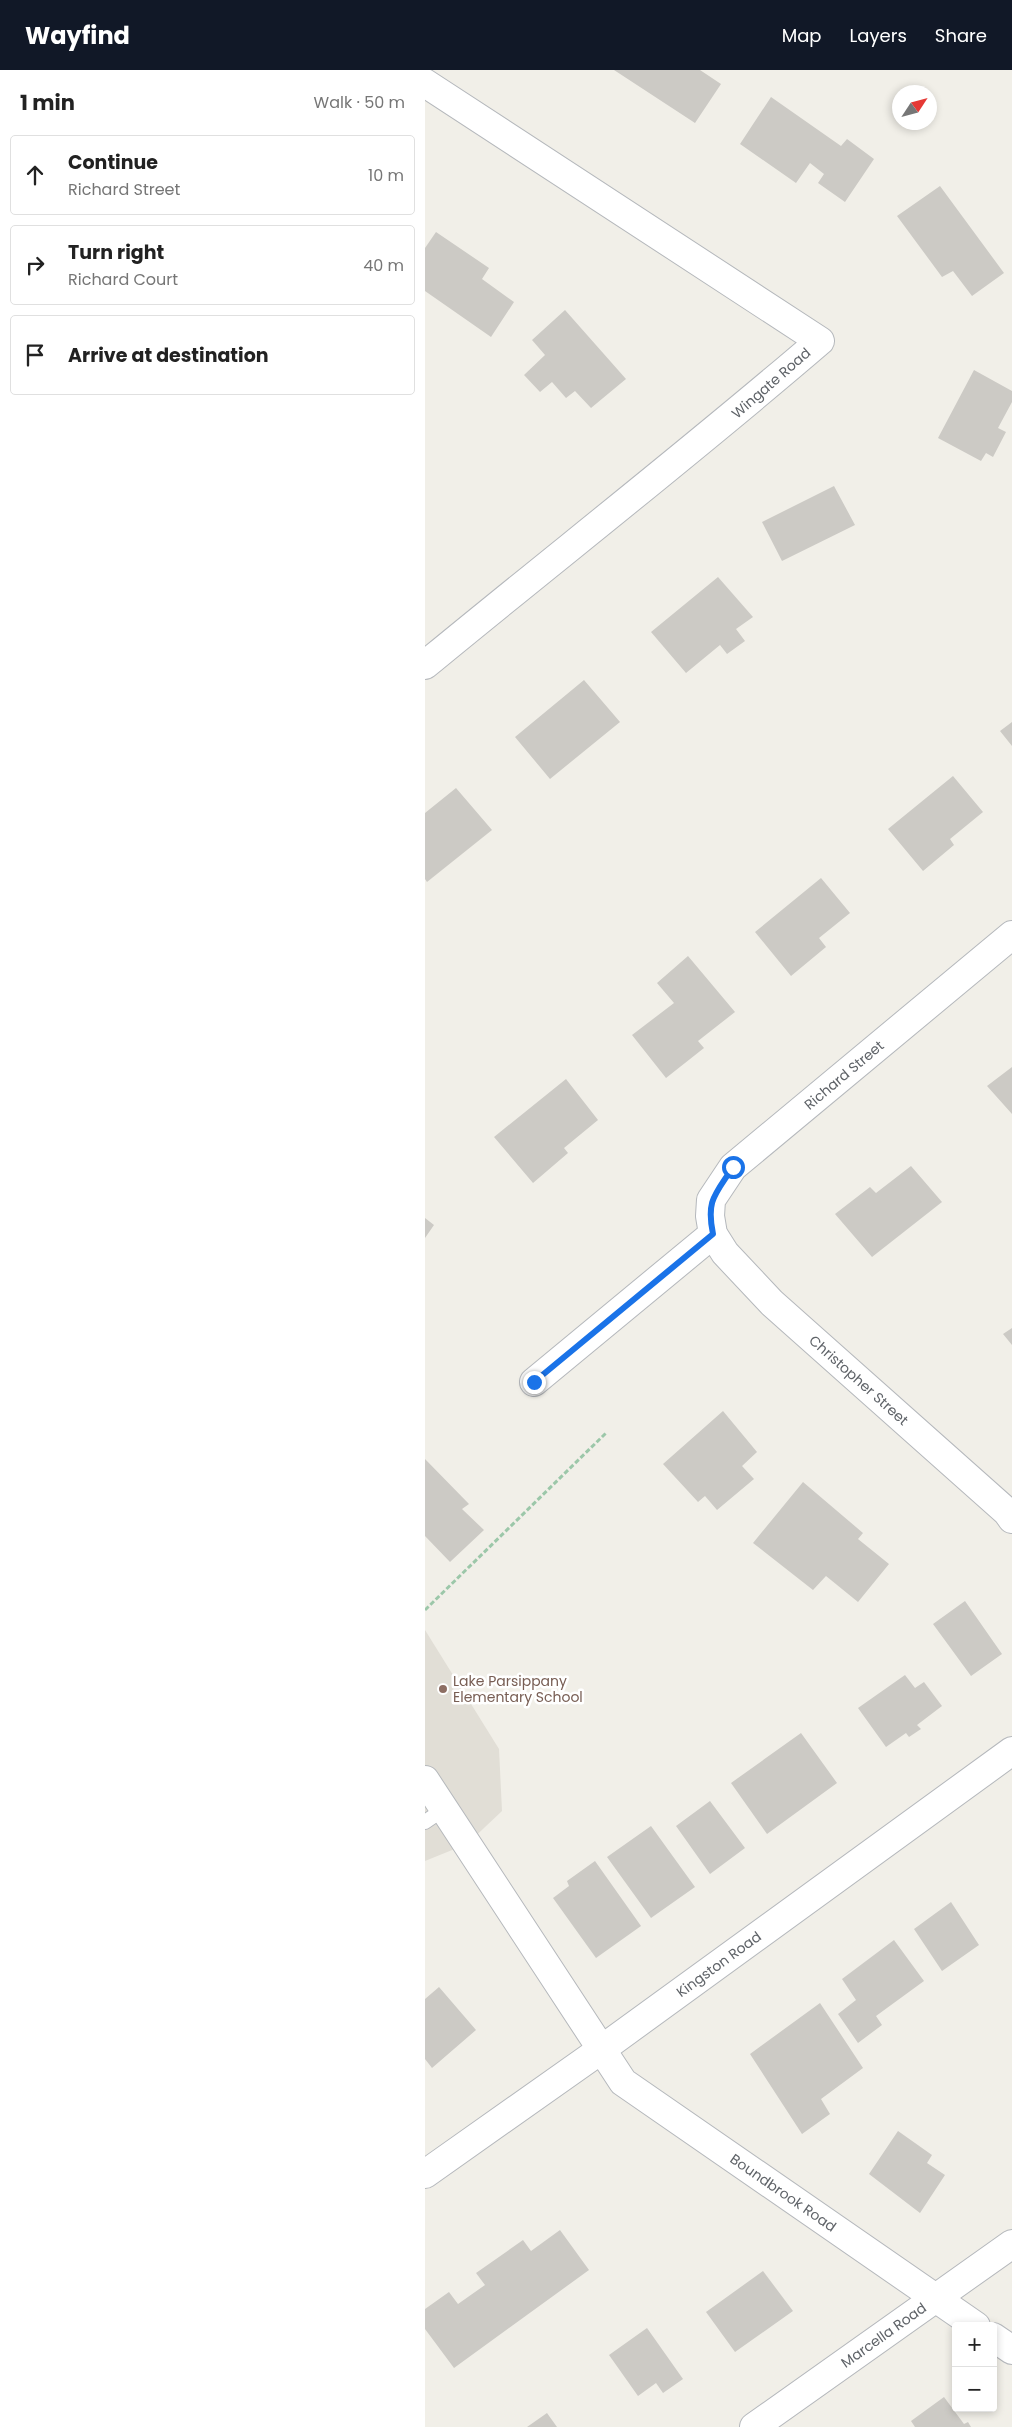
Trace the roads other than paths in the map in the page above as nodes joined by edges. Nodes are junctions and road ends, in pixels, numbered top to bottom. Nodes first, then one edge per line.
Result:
1 (425, 82) edge
2 (425, 665) edge
3 (1012, 935) edge
4 (713, 1234) junction
5 (534, 1382) dead end
6 (1012, 1519) edge
7 (1012, 1751) edge
8 (425, 1780) edge
9 (435, 1816) edge
10 (602, 2049) junction
11 (425, 2174) edge
12 (1012, 2244) edge
13 (935, 2298) junction
14 (970, 2322) edge
15 (997, 2340) edge
16 (1012, 2350) edge
17 (754, 2427) edge

1 - 2 street, Wingate Road
3 - 4 street, Richard Street
4 - 5 street
4 - 6 street, Christopher Street
7 - 10 street, Kingston Road
8 - 9 street, Boundbrook Road
9 - 10 street, Boundbrook Road
10 - 11 street, Kingston Road
10 - 13 street, Boundbrook Road
12 - 13 street, Marcella Road
13 - 14 street, Boundbrook Road
13 - 17 street, Marcella Road
15 - 16 street

